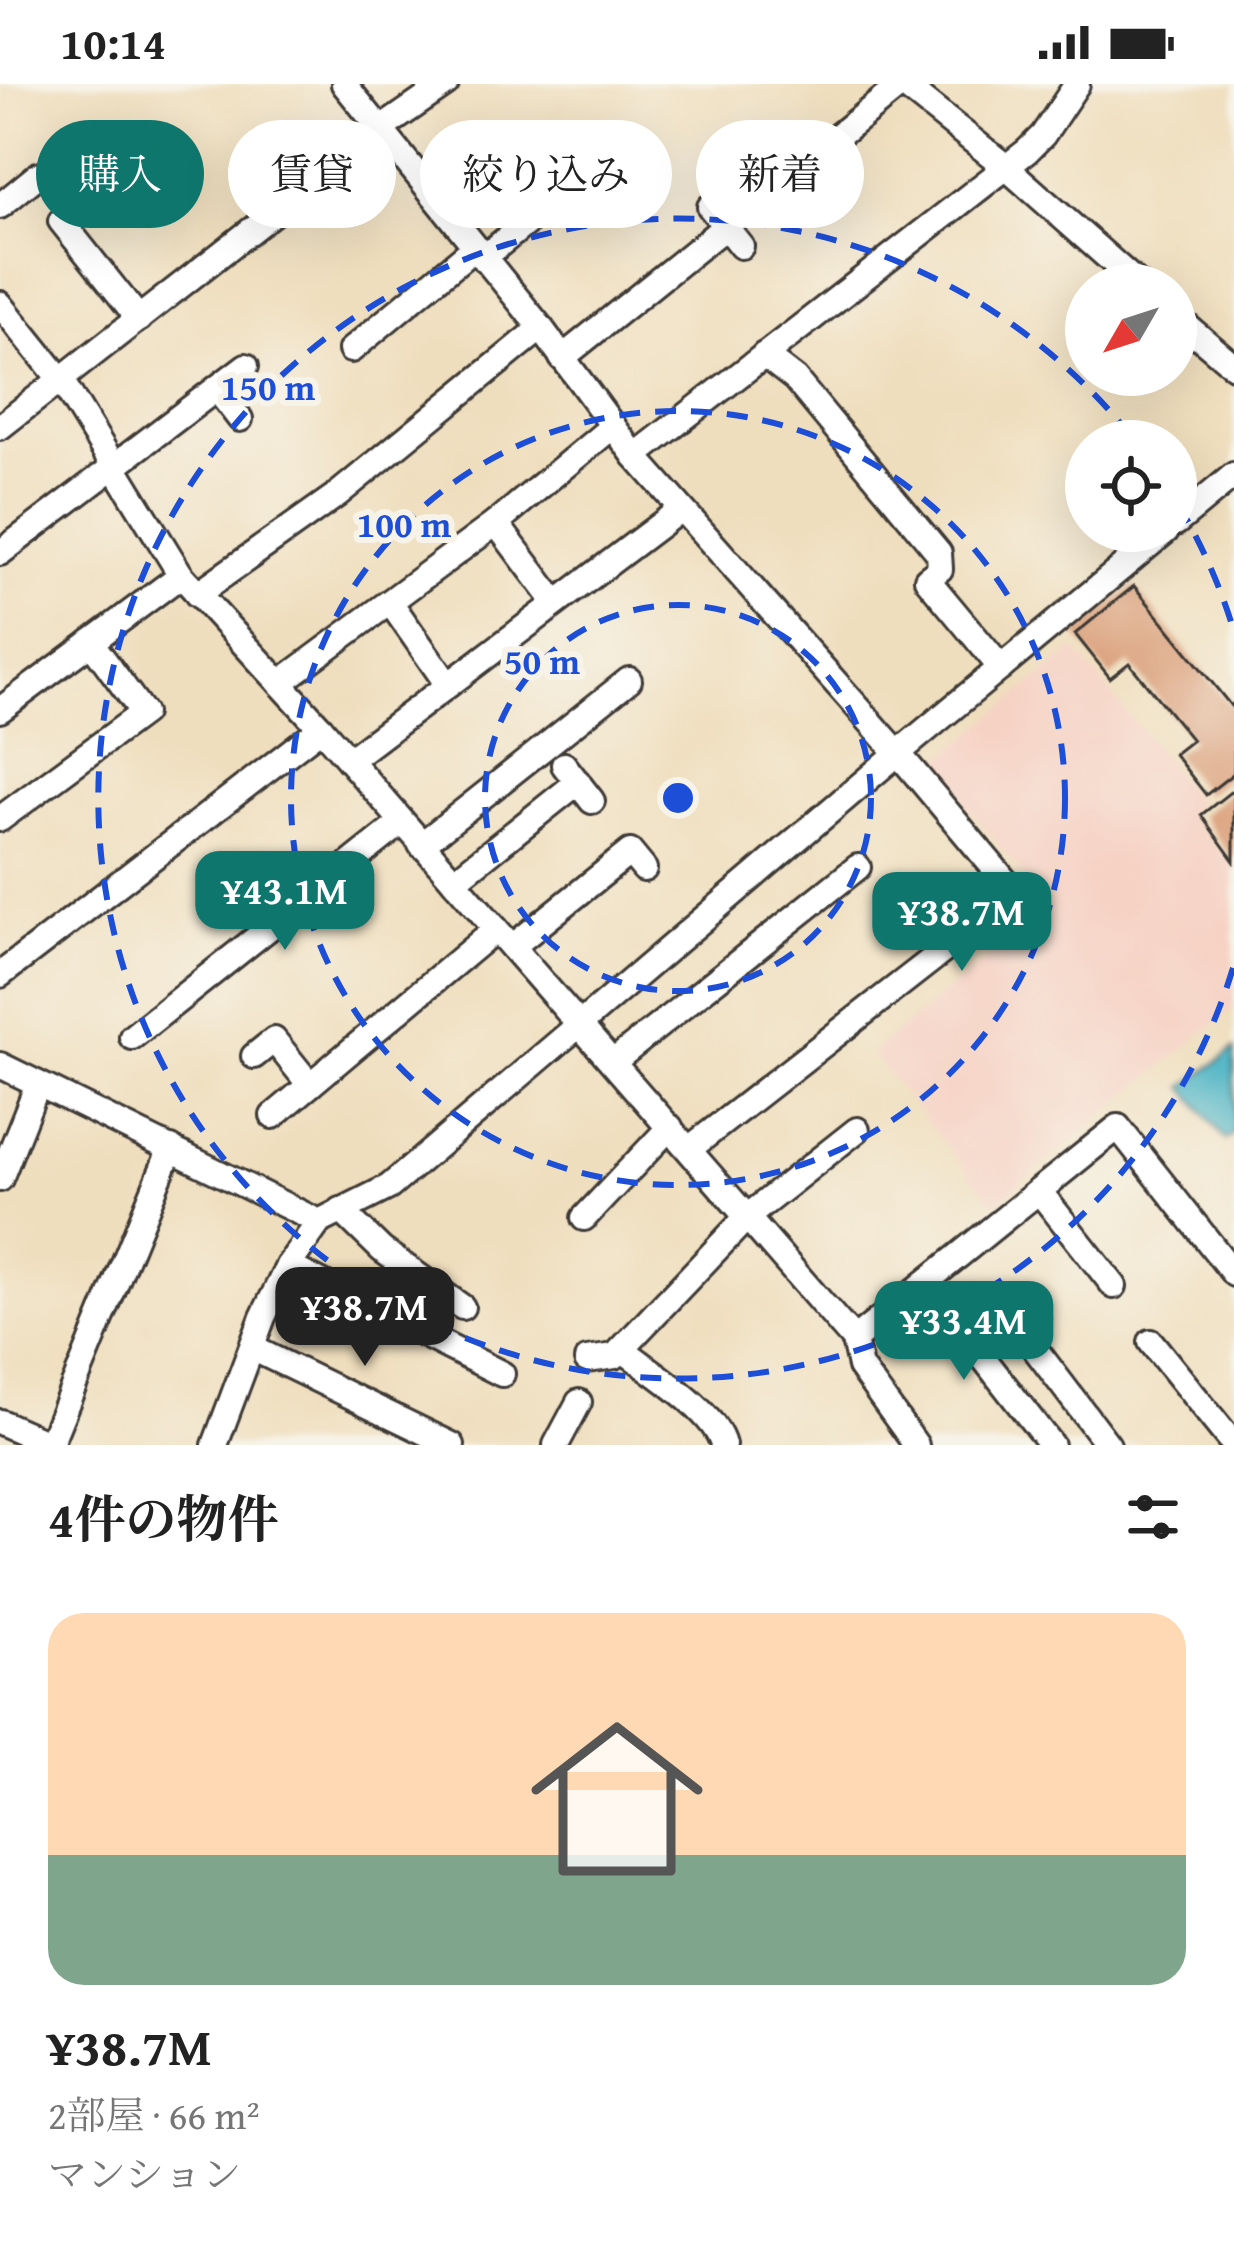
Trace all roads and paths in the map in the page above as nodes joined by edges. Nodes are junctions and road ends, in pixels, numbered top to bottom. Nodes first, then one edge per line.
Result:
1 (344, 84) edge
2 (446, 84) edge
3 (902, 84) edge
4 (1077, 84) edge
5 (370, 120) edge
6 (394, 120) edge
7 (396, 153) edge
8 (1006, 167) junction
9 (36, 177) edge
10 (0, 206) edge
11 (67, 228) edge
12 (255, 228) edge
13 (513, 228) edge
14 (479, 253) junction
15 (1115, 264) edge
16 (0, 304) edge
17 (139, 319) junction
18 (541, 328) junction
19 (1197, 335) edge
20 (351, 350) dead end
21 (764, 355) junction
22 (562, 358) junction
23 (246, 366) dead end
24 (1234, 366) edge
25 (61, 380) junction
26 (217, 388) junction
27 (240, 419) dead end
28 (613, 426) junction
29 (0, 427) edge
30 (635, 456) junction
31 (113, 468) junction
32 (1234, 475) edge
33 (1197, 506) edge
34 (681, 508) junction
35 (496, 523) junction
36 (1141, 552) edge
37 (0, 553) edge
38 (189, 584) junction
39 (390, 602) junction
40 (556, 603) junction
41 (91, 642) junction
42 (1001, 668) junction
43 (629, 680) dead end
44 (280, 683) junction
45 (448, 685) junction
46 (0, 710) edge
47 (321, 728) junction
48 (898, 753) junction
49 (349, 760) junction
50 (578, 783) dead end
51 (0, 819) edge
52 (401, 823) junction
53 (421, 845) junction
54 (858, 867) dead end
55 (644, 869) dead end
56 (454, 881) junction
57 (504, 938) junction
58 (0, 975) edge
59 (580, 1023) junction
60 (132, 1037) dead end
61 (254, 1056) dead end
62 (613, 1062) junction
63 (0, 1065) edge
64 (38, 1084) junction
65 (310, 1085) junction
66 (273, 1116) dead end
67 (670, 1127) junction
68 (857, 1130) dead end
69 (171, 1148) junction
70 (689, 1149) junction
71 (0, 1179) edge
72 (1039, 1191) junction
73 (330, 1216) junction
74 (747, 1216) junction
75 (584, 1218) dead end
76 (288, 1266) junction
77 (1234, 1274) edge
78 (925, 1283) junction
79 (1114, 1286) dead end
80 (462, 1307) dead end
81 (1037, 1322) dead end
82 (854, 1340) junction
83 (1151, 1342) dead end
84 (252, 1348) junction
85 (622, 1348) junction
86 (587, 1360) dead end
87 (502, 1373) dead end
88 (579, 1402) dead end
89 (0, 1422) edge
90 (51, 1445) edge
91 (215, 1445) edge
92 (452, 1445) edge
93 (556, 1445) edge
94 (723, 1445) edge
95 (916, 1445) edge
96 (1051, 1445) edge
97 (1108, 1445) edge
98 (1234, 1445) edge

1 - 5 street
2 - 6 street
3 - 8 street
3 - 22 street
4 - 8 street
7 - 14 street
8 - 15 street
8 - 21 street
9 - 10 street
11 - 17 street
12 - 17 street
13 - 14 street
14 - 18 street
14 - 20 street
16 - 25 street
17 - 25 street
18 - 22 street
18 - 38 street
19 - 24 street
21 - 30 street
21 - 42 street
22 - 28 street
23 - 26 street
25 - 29 street
25 - 31 street
26 - 27 street
26 - 31 street
28 - 30 street
28 - 35 street
30 - 34 street
31 - 37 street
31 - 38 street
32 - 33 street
34 - 40 street
34 - 48 street
35 - 39 street
35 - 40 street
36 - 42 street
38 - 41 street
38 - 44 street
39 - 44 street
39 - 45 street
40 - 45 street
41 - 46 street
41 - 51 street
42 - 48 street
43 - 53 street
44 - 47 street
45 - 49 street
47 - 49 street
47 - 58 street
48 - 59 street
48 - 70 street
49 - 52 street
50 - 56 street
52 - 53 street
52 - 60 street
53 - 56 street
54 - 62 street
55 - 57 street
56 - 57 street
57 - 59 street
57 - 65 street
59 - 62 street
59 - 73 street
61 - 65 street
62 - 67 street
63 - 64 street
64 - 69 street
64 - 71 street
65 - 66 street
67 - 70 street
67 - 75 street
68 - 74 street
69 - 73 street
69 - 90 street
70 - 74 street
72 - 77 street
72 - 78 street
72 - 79 street
73 - 76 street
73 - 80 street
74 - 82 street
74 - 85 street
76 - 84 street
76 - 87 street
78 - 82 street
78 - 96 street
81 - 97 street
82 - 95 street
83 - 98 street
84 - 91 street
84 - 92 street
85 - 86 street
85 - 94 street
88 - 93 street
89 - 90 street

